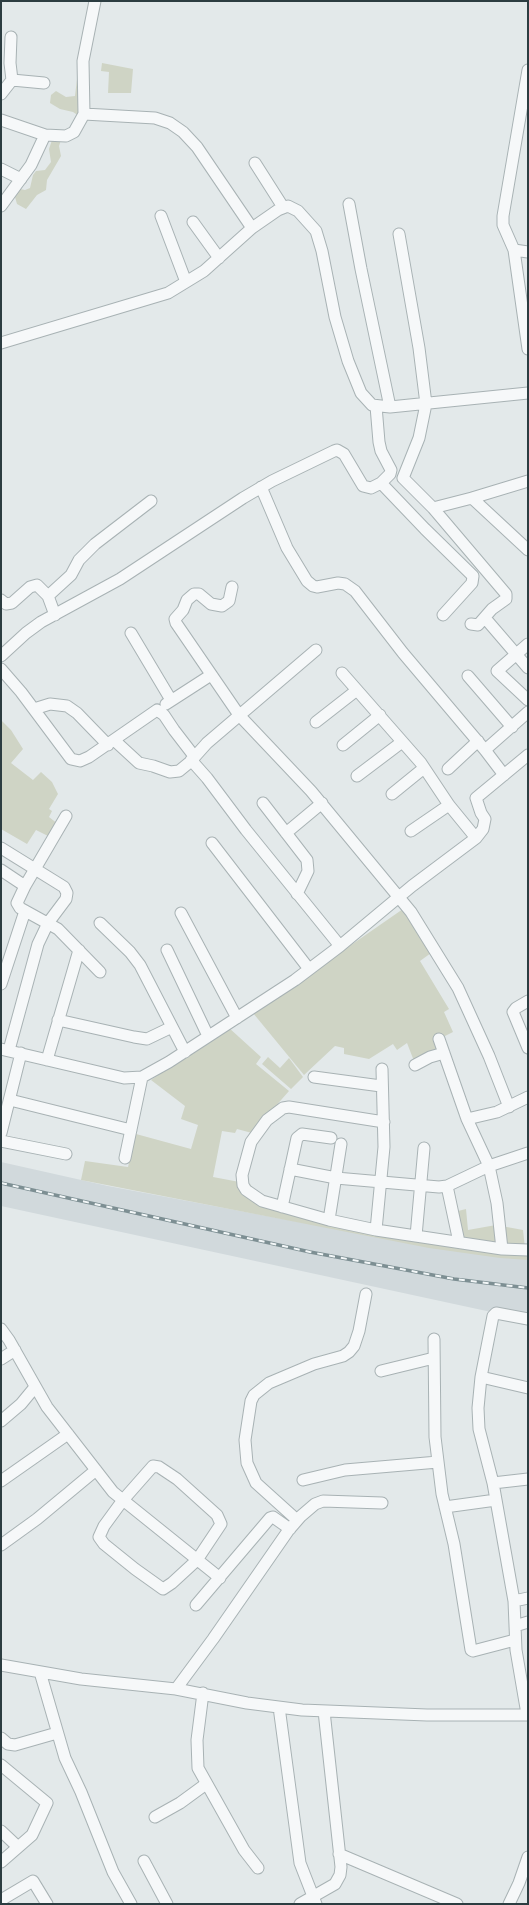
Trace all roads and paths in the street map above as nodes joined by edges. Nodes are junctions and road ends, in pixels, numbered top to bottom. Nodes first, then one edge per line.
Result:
1 (96, 1) edge
2 (11, 38) dead end
3 (528, 70) edge
4 (12, 80) junction
5 (44, 84) dead end
6 (1, 94) edge
7 (84, 114) junction
8 (1, 120) edge
9 (45, 135) junction
10 (255, 163) dead end
11 (1, 169) edge
12 (21, 179) junction
13 (349, 204) dead end
14 (1, 206) edge
15 (283, 207) junction
16 (161, 216) dead end
17 (193, 222) dead end
18 (252, 228) junction
19 (400, 234) dead end
20 (514, 250) junction
21 (528, 252) edge
22 (219, 258) junction
23 (186, 282) junction
24 (1, 343) edge
25 (528, 349) edge
26 (528, 393) edge
27 (426, 404) junction
28 (376, 406) junction
29 (390, 407) junction
30 (391, 470) junction
31 (403, 476) junction
32 (528, 481) edge
33 (381, 483) junction
34 (261, 487) junction
35 (472, 498) junction
36 (151, 501) dead end
37 (433, 508) junction
38 (528, 550) edge
39 (232, 587) dead end
40 (48, 596) junction
41 (1, 600) edge
42 (55, 614) junction
43 (443, 615) dead end
44 (485, 618) junction
45 (471, 624) dead end
46 (131, 633) dead end
47 (528, 644) edge
48 (316, 650) dead end
49 (517, 655) junction
50 (1, 656) edge
51 (528, 668) edge
52 (1, 669) edge
53 (342, 673) dead end
54 (211, 675) junction
55 (468, 676) dead end
56 (357, 690) junction
57 (171, 700) junction
58 (528, 700) edge
59 (34, 709) junction
60 (157, 710) junction
61 (528, 712) edge
62 (239, 715) junction
63 (380, 715) junction
64 (316, 722) dead end
65 (512, 727) junction
66 (111, 742) junction
67 (402, 742) junction
68 (343, 745) dead end
69 (482, 746) junction
70 (528, 755) edge
71 (193, 758) junction
72 (424, 768) junction
73 (448, 769) dead end
74 (504, 775) junction
75 (357, 776) dead end
76 (392, 794) dead end
77 (263, 803) dead end
78 (322, 803) junction
79 (449, 805) junction
80 (66, 816) dead end
81 (411, 831) dead end
82 (286, 833) junction
83 (476, 838) junction
84 (212, 843) dead end
85 (1, 848) edge
86 (1, 870) edge
87 (36, 870) junction
88 (25, 886) junction
89 (297, 894) junction
90 (400, 896) junction
91 (25, 911) junction
92 (181, 913) dead end
93 (48, 923) junction
94 (100, 923) dead end
95 (340, 946) junction
96 (79, 950) junction
97 (167, 950) dead end
98 (309, 969) junction
99 (100, 972) dead end
100 (1, 984) edge
101 (528, 1001) edge
102 (237, 1018) junction
103 (58, 1020) junction
104 (172, 1027) junction
105 (208, 1036) junction
106 (439, 1039) dead end
107 (527, 1042) edge
108 (5, 1050) edge
109 (185, 1052) junction
110 (21, 1053) junction
111 (444, 1053) junction
112 (47, 1060) junction
113 (415, 1065) dead end
114 (382, 1069) dead end
115 (142, 1077) junction
116 (314, 1077) dead end
117 (381, 1086) junction
118 (528, 1097) edge
119 (10, 1100) junction
120 (509, 1107) junction
121 (467, 1119) junction
122 (384, 1122) junction
123 (131, 1130) junction
124 (1, 1133) edge
125 (331, 1138) dead end
126 (1, 1141) edge
127 (341, 1144) dead end
128 (424, 1148) dead end
129 (528, 1153) edge
130 (66, 1154) dead end
131 (126, 1158) dead end
132 (489, 1166) junction
133 (290, 1169) junction
134 (336, 1178) junction
135 (380, 1183) junction
136 (447, 1186) junction
137 (421, 1187) junction
138 (282, 1207) junction
139 (329, 1220) junction
140 (376, 1230) junction
141 (416, 1236) junction
142 (459, 1242) junction
143 (502, 1249) junction
144 (528, 1250) edge
145 (366, 1294) dead end
146 (528, 1319) edge
147 (1, 1330) edge
148 (434, 1339) dead end
149 (15, 1350) junction
150 (434, 1358) junction
151 (1, 1360) edge
152 (381, 1371) dead end
153 (481, 1377) junction
154 (35, 1387) junction
155 (528, 1388) edge
156 (1, 1421) edge
157 (68, 1434) junction
158 (438, 1462) junction
159 (96, 1470) junction
160 (528, 1479) edge
161 (1, 1480) edge
162 (303, 1480) dead end
163 (493, 1483) junction
164 (123, 1500) junction
165 (496, 1500) junction
166 (382, 1503) dead end
167 (445, 1507) junction
168 (297, 1520) junction
169 (290, 1529) junction
170 (1, 1545) edge
171 (197, 1560) junction
172 (220, 1578) junction
173 (528, 1598) edge
174 (514, 1601) junction
175 (196, 1605) dead end
176 (528, 1622) edge
177 (515, 1626) junction
178 (515, 1640) junction
179 (1, 1666) edge
180 (40, 1672) junction
181 (176, 1689) junction
182 (203, 1693) junction
183 (279, 1707) junction
184 (324, 1711) junction
185 (527, 1714) edge
186 (57, 1733) junction
187 (1, 1738) edge
188 (1, 1765) edge
189 (206, 1784) junction
190 (155, 1817) dead end
191 (1, 1831) edge
192 (18, 1847) junction
193 (339, 1854) junction
194 (528, 1857) edge
195 (144, 1861) dead end
196 (1, 1862) edge
197 (258, 1868) dead end
198 (1, 1900) edge
199 (314, 1901) edge
200 (47, 1904) edge
201 (131, 1904) edge
202 (167, 1904) edge
203 (300, 1904) edge
204 (457, 1904) edge
205 (509, 1904) edge

1 - 7 street
2 - 4 street
3 - 20 street
4 - 5 street
4 - 6 street
7 - 9 street
7 - 18 street
8 - 9 street
9 - 12 street
10 - 15 street
11 - 12 street
12 - 14 street
13 - 29 street
15 - 18 street
15 - 28 street
16 - 23 street
17 - 22 street
18 - 22 street
19 - 27 street
20 - 21 street
20 - 25 street
22 - 23 street
23 - 24 street
26 - 27 street
27 - 29 street
27 - 31 street
28 - 29 street
28 - 30 street
30 - 31 street
30 - 33 street
31 - 37 street
32 - 35 street
33 - 34 street
33 - 43 street
34 - 42 street
34 - 69 street
35 - 37 street
35 - 38 street
36 - 40 street
37 - 44 street
39 - 54 street
40 - 41 street
40 - 42 street
42 - 50 street
44 - 45 street
44 - 49 street
46 - 57 street
47 - 49 street
48 - 62 street
49 - 51 street
49 - 58 street
52 - 59 street
53 - 56 street
54 - 57 street
54 - 62 street
55 - 65 street
56 - 63 street
56 - 64 street
57 - 60 street
59 - 66 street
59 - 66 street
60 - 66 street
60 - 71 street
61 - 65 street
62 - 71 street
62 - 78 street
63 - 67 street
63 - 68 street
65 - 69 street
66 - 71 street
67 - 72 street
67 - 75 street
69 - 73 street
69 - 74 street
70 - 74 street
71 - 89 street
72 - 76 street
72 - 79 street
74 - 83 street
77 - 82 street
78 - 82 street
78 - 90 street
79 - 81 street
79 - 83 street
80 - 87 street
82 - 89 street
83 - 90 street
84 - 98 street
85 - 87 street
86 - 88 street
87 - 88 street
87 - 93 street
88 - 91 street
89 - 95 street
90 - 95 street
90 - 120 street
91 - 93 street
91 - 100 street
92 - 102 street
93 - 96 street
93 - 108 street
94 - 104 street
95 - 98 street
96 - 99 street
96 - 103 street
97 - 105 street
98 - 102 street
101 - 107 street
102 - 105 street
103 - 104 street
103 - 112 street
104 - 109 street
105 - 109 street
106 - 111 street
108 - 110 street
109 - 115 street
110 - 112 street
110 - 119 street
111 - 113 street
111 - 121 street
112 - 115 street
114 - 117 street
115 - 123 street
116 - 117 street
117 - 122 street
118 - 120 street
119 - 123 street
119 - 124 street
120 - 121 street
121 - 132 street
122 - 135 street
122 - 138 street
123 - 131 street
125 - 133 street
126 - 130 street
127 - 134 street
128 - 137 street
129 - 132 street
132 - 136 street
132 - 143 street
133 - 134 street
133 - 138 street
134 - 135 street
134 - 139 street
135 - 137 street
135 - 140 street
136 - 137 street
136 - 142 street
137 - 141 street
138 - 139 street
139 - 140 street
140 - 141 street
141 - 142 street
142 - 143 street
143 - 144 street
145 - 168 street
146 - 153 street
147 - 149 street
148 - 150 street
149 - 151 street
149 - 154 street
150 - 152 street
150 - 158 street
153 - 155 street
153 - 163 street
154 - 156 street
154 - 157 street
157 - 159 street
157 - 161 street
158 - 162 street
158 - 167 street
159 - 164 street
159 - 170 street
160 - 163 street
163 - 165 street
164 - 171 street
164 - 171 street
164 - 171 street
165 - 167 street
165 - 174 street
166 - 168 street
167 - 178 street
168 - 169 street
169 - 172 street
169 - 181 street
171 - 172 street
172 - 175 street
173 - 174 street
174 - 177 street
176 - 177 street
177 - 178 street
178 - 185 street
179 - 180 street
180 - 181 street
180 - 186 street
181 - 182 street
182 - 183 street
182 - 189 street
183 - 184 street
183 - 199 street
184 - 185 street
184 - 193 street
186 - 187 street
186 - 201 street
188 - 192 street
189 - 190 street
189 - 197 street
191 - 192 street
192 - 196 street
193 - 199 street
193 - 204 street
194 - 205 street
195 - 202 street
198 - 200 street
199 - 203 street

